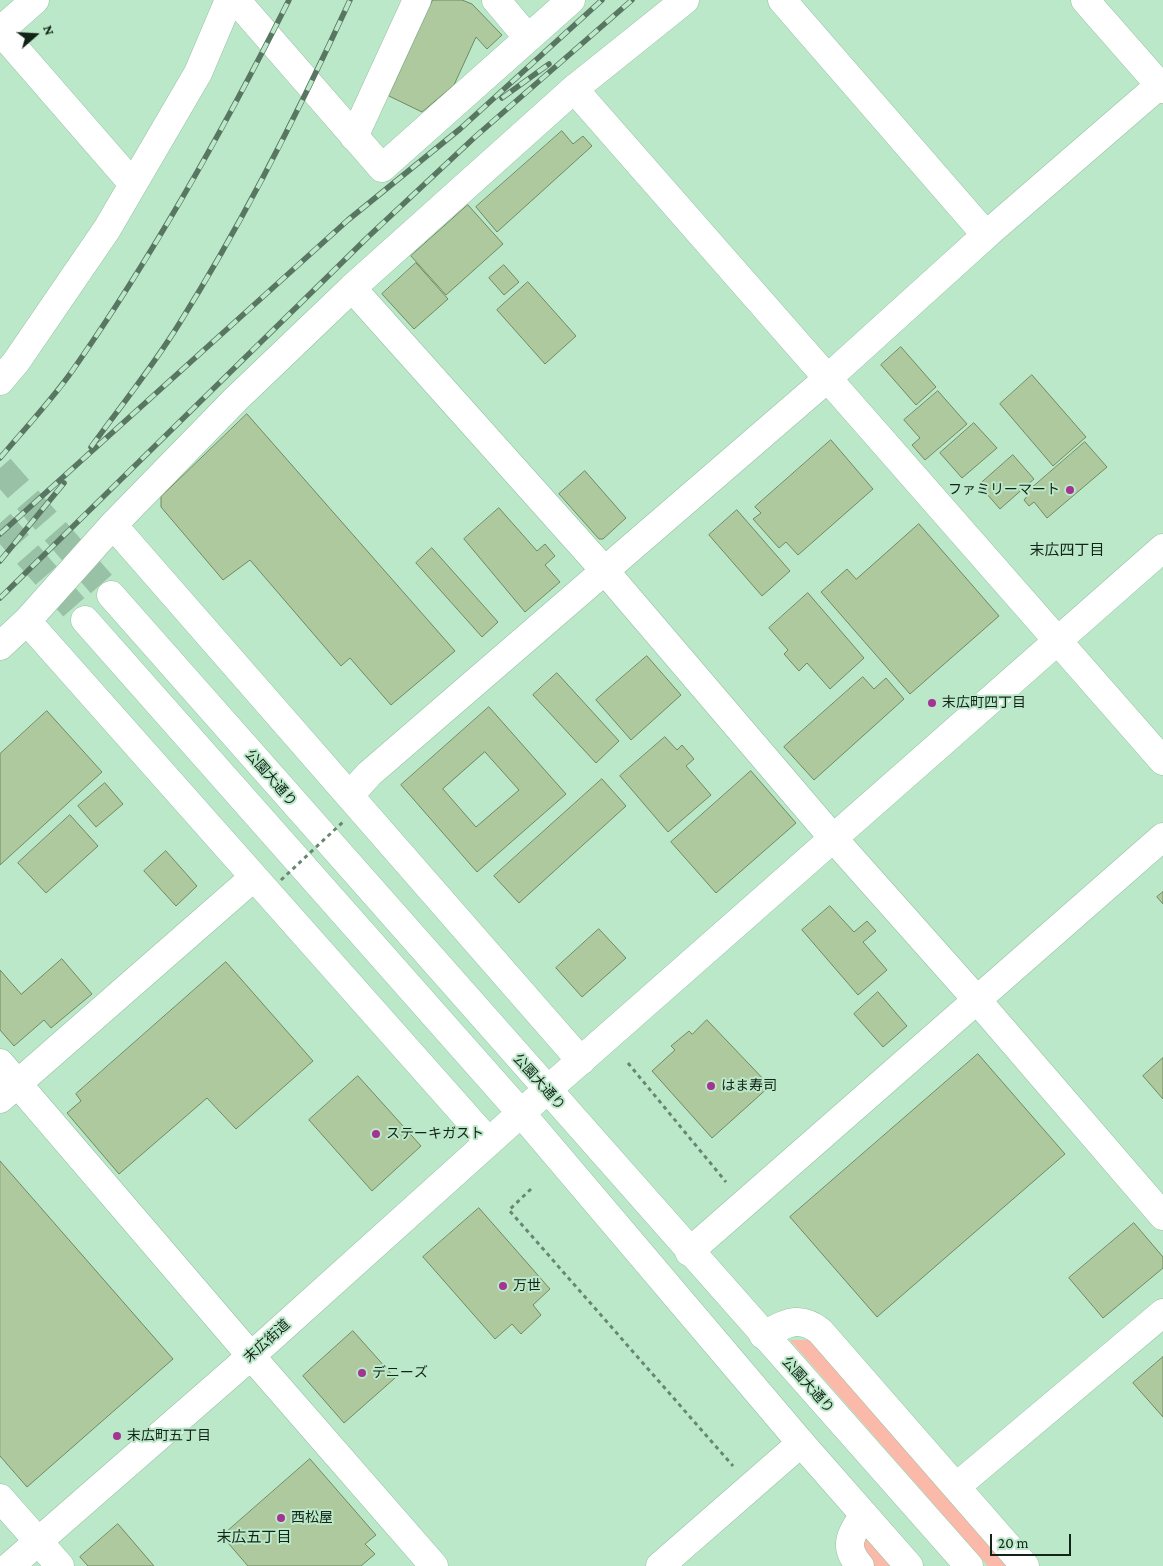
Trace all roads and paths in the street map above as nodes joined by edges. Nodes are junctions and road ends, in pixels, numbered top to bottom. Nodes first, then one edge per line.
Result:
1 (35, 0) edge
2 (228, 0) edge
3 (236, 0) edge
4 (417, 0) edge
5 (496, 0) edge
6 (571, 0) edge
7 (685, 0) edge
8 (782, 0) edge
9 (1085, 0) edge
10 (0, 31) edge
11 (528, 38) junction
12 (1162, 85) edge
13 (574, 89) junction
14 (354, 136) junction
15 (133, 184) junction
16 (986, 235) junction
17 (352, 288) junction
18 (828, 378) junction
19 (0, 381) edge
20 (113, 525) junction
21 (1163, 548) edge
22 (605, 571) junction
23 (111, 595) tunnel mouth
24 (85, 620) tunnel mouth
25 (27, 621) junction
26 (1058, 641) junction
27 (0, 646) edge
28 (1163, 761) edge
29 (347, 807) junction
30 (1163, 837) edge
31 (833, 838) junction
32 (254, 877) junction
33 (281, 880) dead end
34 (977, 1000) junction
35 (581, 1061) junction
36 (0, 1063) edge
37 (628, 1063) dead end
38 (9, 1091) edge
39 (547, 1092) junction
40 (521, 1113) junction
41 (489, 1142) junction
42 (530, 1189) dead end
43 (719, 1189) dead end
44 (1163, 1216) edge
45 (689, 1252) junction
46 (1163, 1313) edge
47 (763, 1334) junction
48 (251, 1356) junction
49 (800, 1444) junction
50 (734, 1468) dead end
51 (957, 1486) junction
52 (0, 1498) edge
53 (864, 1515) junction
54 (38, 1542) junction
55 (10, 1566) edge
56 (60, 1566) edge
57 (434, 1566) edge
58 (660, 1566) edge
59 (860, 1566) edge
60 (909, 1566) edge
61 (969, 1566) edge
62 (1025, 1566) edge

1 - 10 street
2 - 15 street
3 - 14 street
4 - 14 street
5 - 11 street
6 - 11 street
7 - 13 street
8 - 16 street
9 - 12 street
10 - 15 street
11 - 14 street
12 - 16 street
13 - 17 street
13 - 18 street
15 - 19 street
16 - 18 street
17 - 20 street
17 - 22 street
18 - 22 street
18 - 26 street
20 - 25 street
20 - 29 street
21 - 26 street, 末広街道
22 - 29 street
22 - 31 street
23 - 39 street, 公園大通り
24 - 40 street
25 - 27 street
25 - 32 street
26 - 28 street
26 - 31 street, 末広街道
29 - 33 path, bridge
29 - 35 street
30 - 34 street
31 - 34 street
31 - 35 street, 末広街道
32 - 38 street
32 - 41 street
34 - 44 street
34 - 45 street
35 - 39 street, 末広街道
36 - 38 street
37 - 43 path
38 - 48 street
39 - 40 street, 末広街道
39 - 45 street, 公園大通り
40 - 41 street, 末広街道
40 - 49 street
41 - 48 street, 末広街道
42 - 50 path
45 - 47 street, 公園大通り
46 - 51 street
47 - 51 street
47 - 61 street, 公園大通り
48 - 54 street, 末広街道
48 - 57 street
49 - 53 street
49 - 58 street
51 - 62 street
52 - 54 street
53 - 59 street
53 - 60 street
54 - 55 street, 末広街道
54 - 56 street

